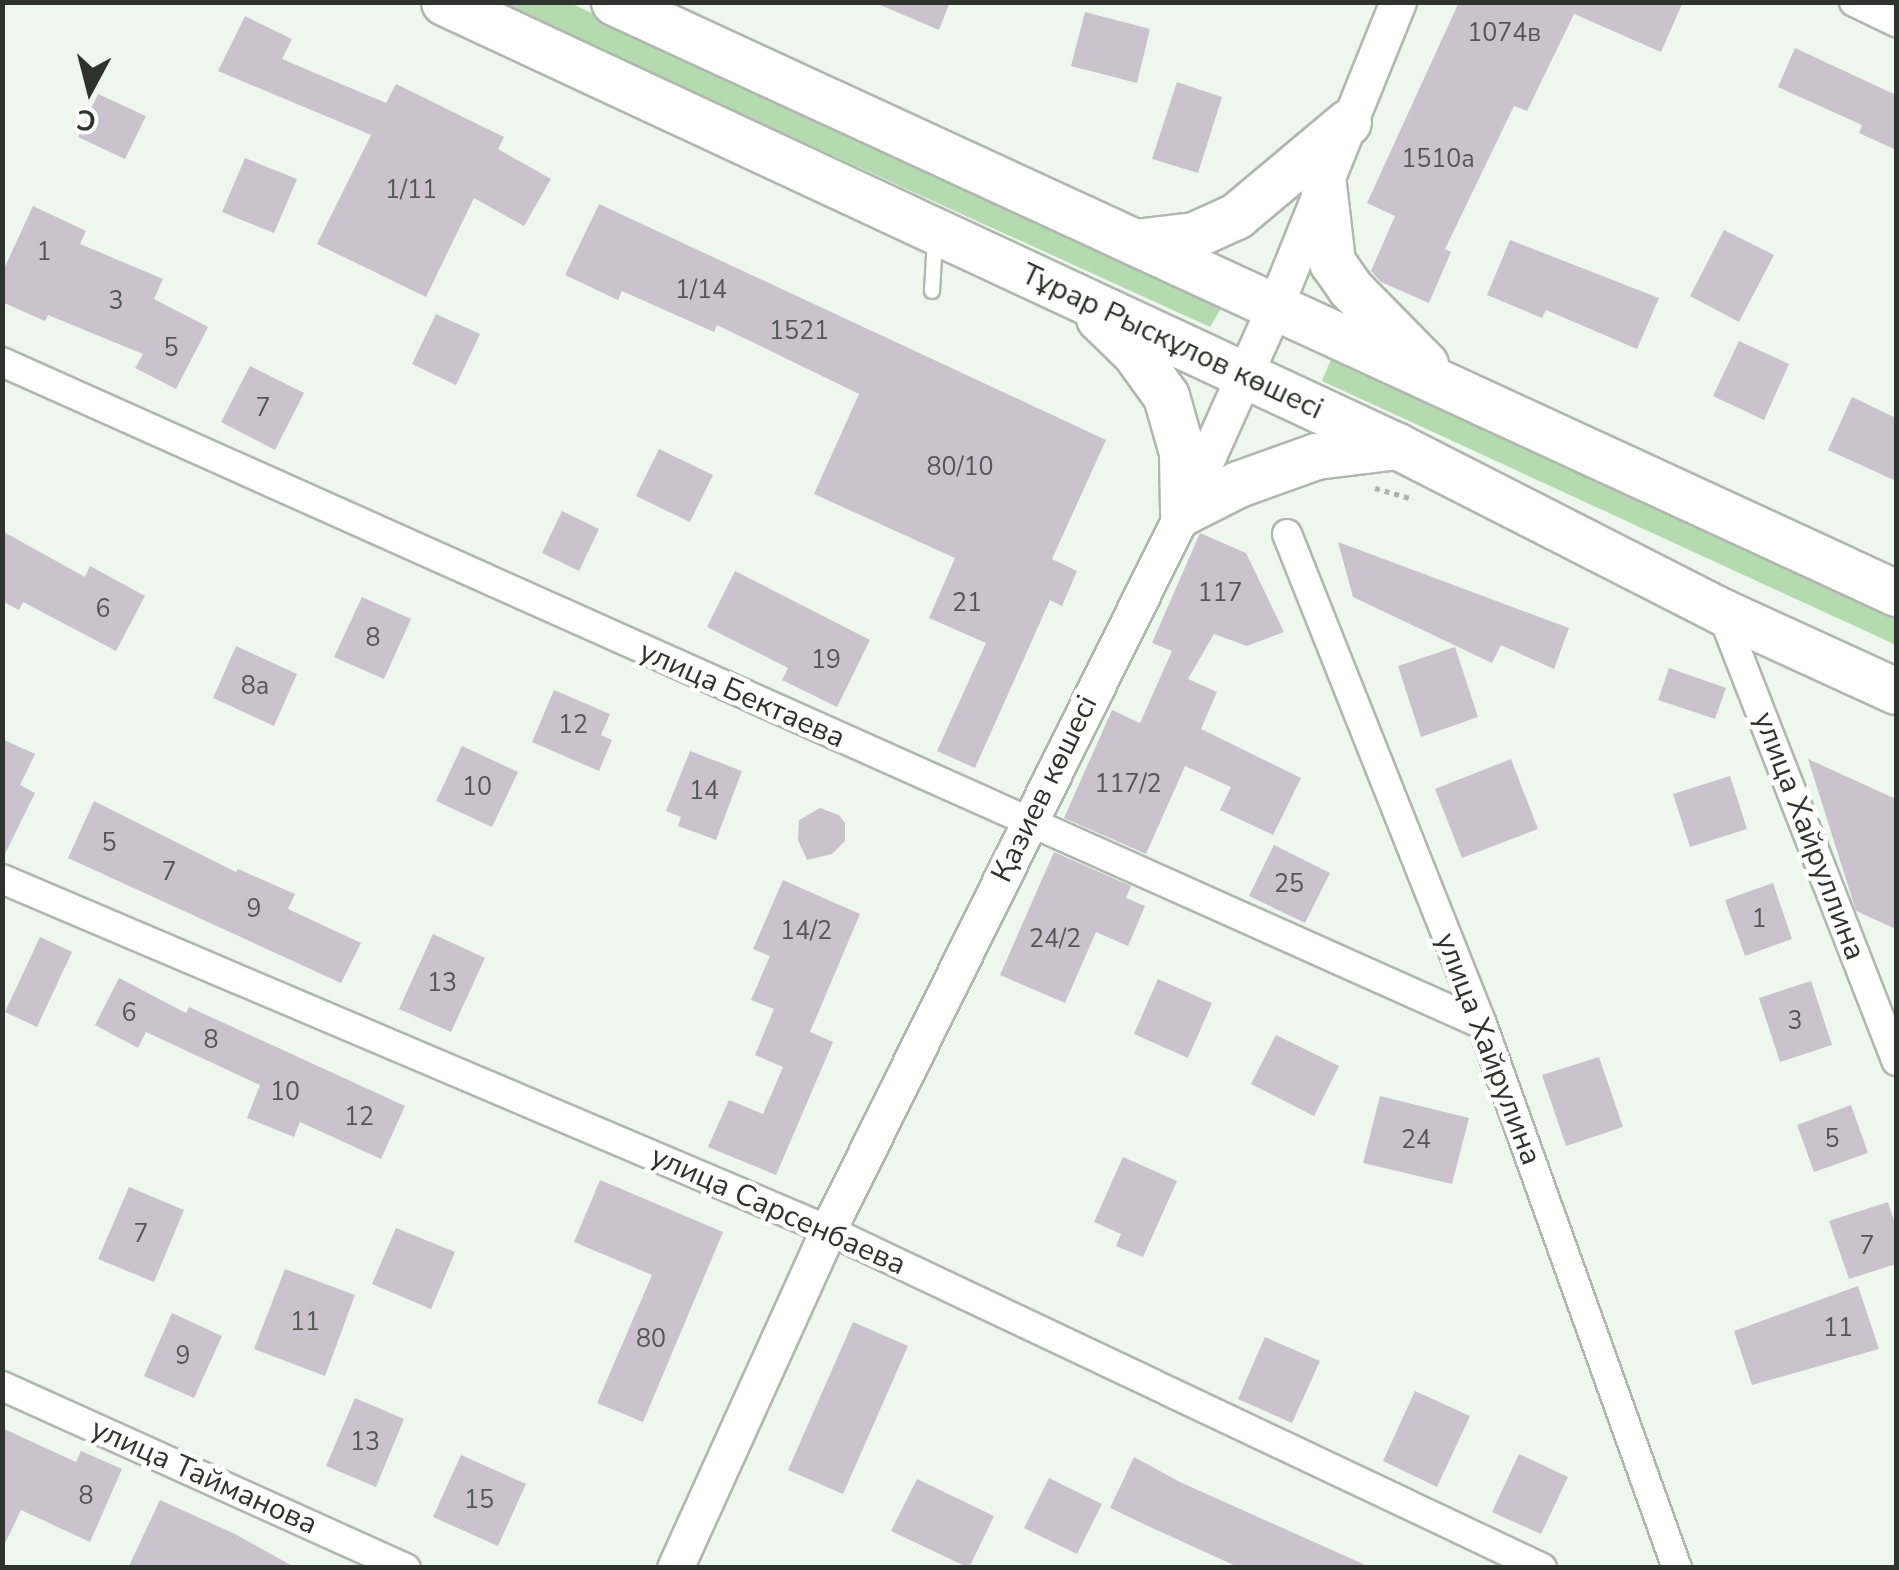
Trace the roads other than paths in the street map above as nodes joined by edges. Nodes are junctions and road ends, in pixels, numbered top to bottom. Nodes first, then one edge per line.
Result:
1 (444, 2) edge
2 (1398, 2) edge
3 (1854, 2) edge
4 (634, 7) edge
5 (1896, 22) edge
6 (1348, 122) junction
7 (1323, 184) junction
8 (935, 233) junction
9 (1135, 242) junction
10 (932, 291) dead end
11 (1085, 304) junction
12 (1275, 306) junction
13 (2, 362) edge
14 (1242, 374) junction
15 (1448, 386) junction
16 (1397, 446) junction
17 (1182, 512) junction
18 (1287, 534) dead end
19 (1896, 593) edge
20 (1721, 611) junction
21 (1896, 691) edge
22 (1028, 823) junction
23 (2, 880) edge
24 (1482, 1024) junction
25 (1896, 1061) edge
26 (828, 1230) junction
27 (2, 1386) edge
28 (406, 1568) edge
29 (674, 1568) edge
30 (1542, 1568) edge
31 (1677, 1568) edge

1 - 8 main road, Тұрар Рыскұлов көшесі
2 - 6 street, Қазиев көшесі
3 - 5 street
4 - 9 main road
6 - 7 street, Қазиев көшесі
6 - 9 main road
7 - 12 street, Қазиев көшесі
7 - 15 main road
8 - 10 lane
8 - 11 main road, Тұрар Рыскұлов көшесі
9 - 12 main road
11 - 14 main road, Тұрар Рыскұлов көшесі
11 - 17 main road
12 - 14 street, Қазиев көшесі
12 - 15 main road
13 - 22 street, улица Бектаева
14 - 16 main road, Тұрар Рыскұлов көшесі
14 - 17 street, Қазиев көшесі
15 - 19 main road
16 - 17 main road
16 - 20 main road, Тұрар Рыскұлов көшесі
17 - 22 street, Қазиев көшесі
18 - 24 street, улица Хайрулина
20 - 21 main road, Тұрар Рыскұлов көшесі
20 - 25 street, улица Хайруллина
22 - 24 street, улица Бектаева
22 - 26 street, Қазиев көшесі
23 - 26 street, улица Сарсенбаева
24 - 31 street, улица Хайрулина
26 - 29 street, Қазиев көшесі
26 - 30 street, улица Сарсенбаева
27 - 28 street, улица Тайманова

